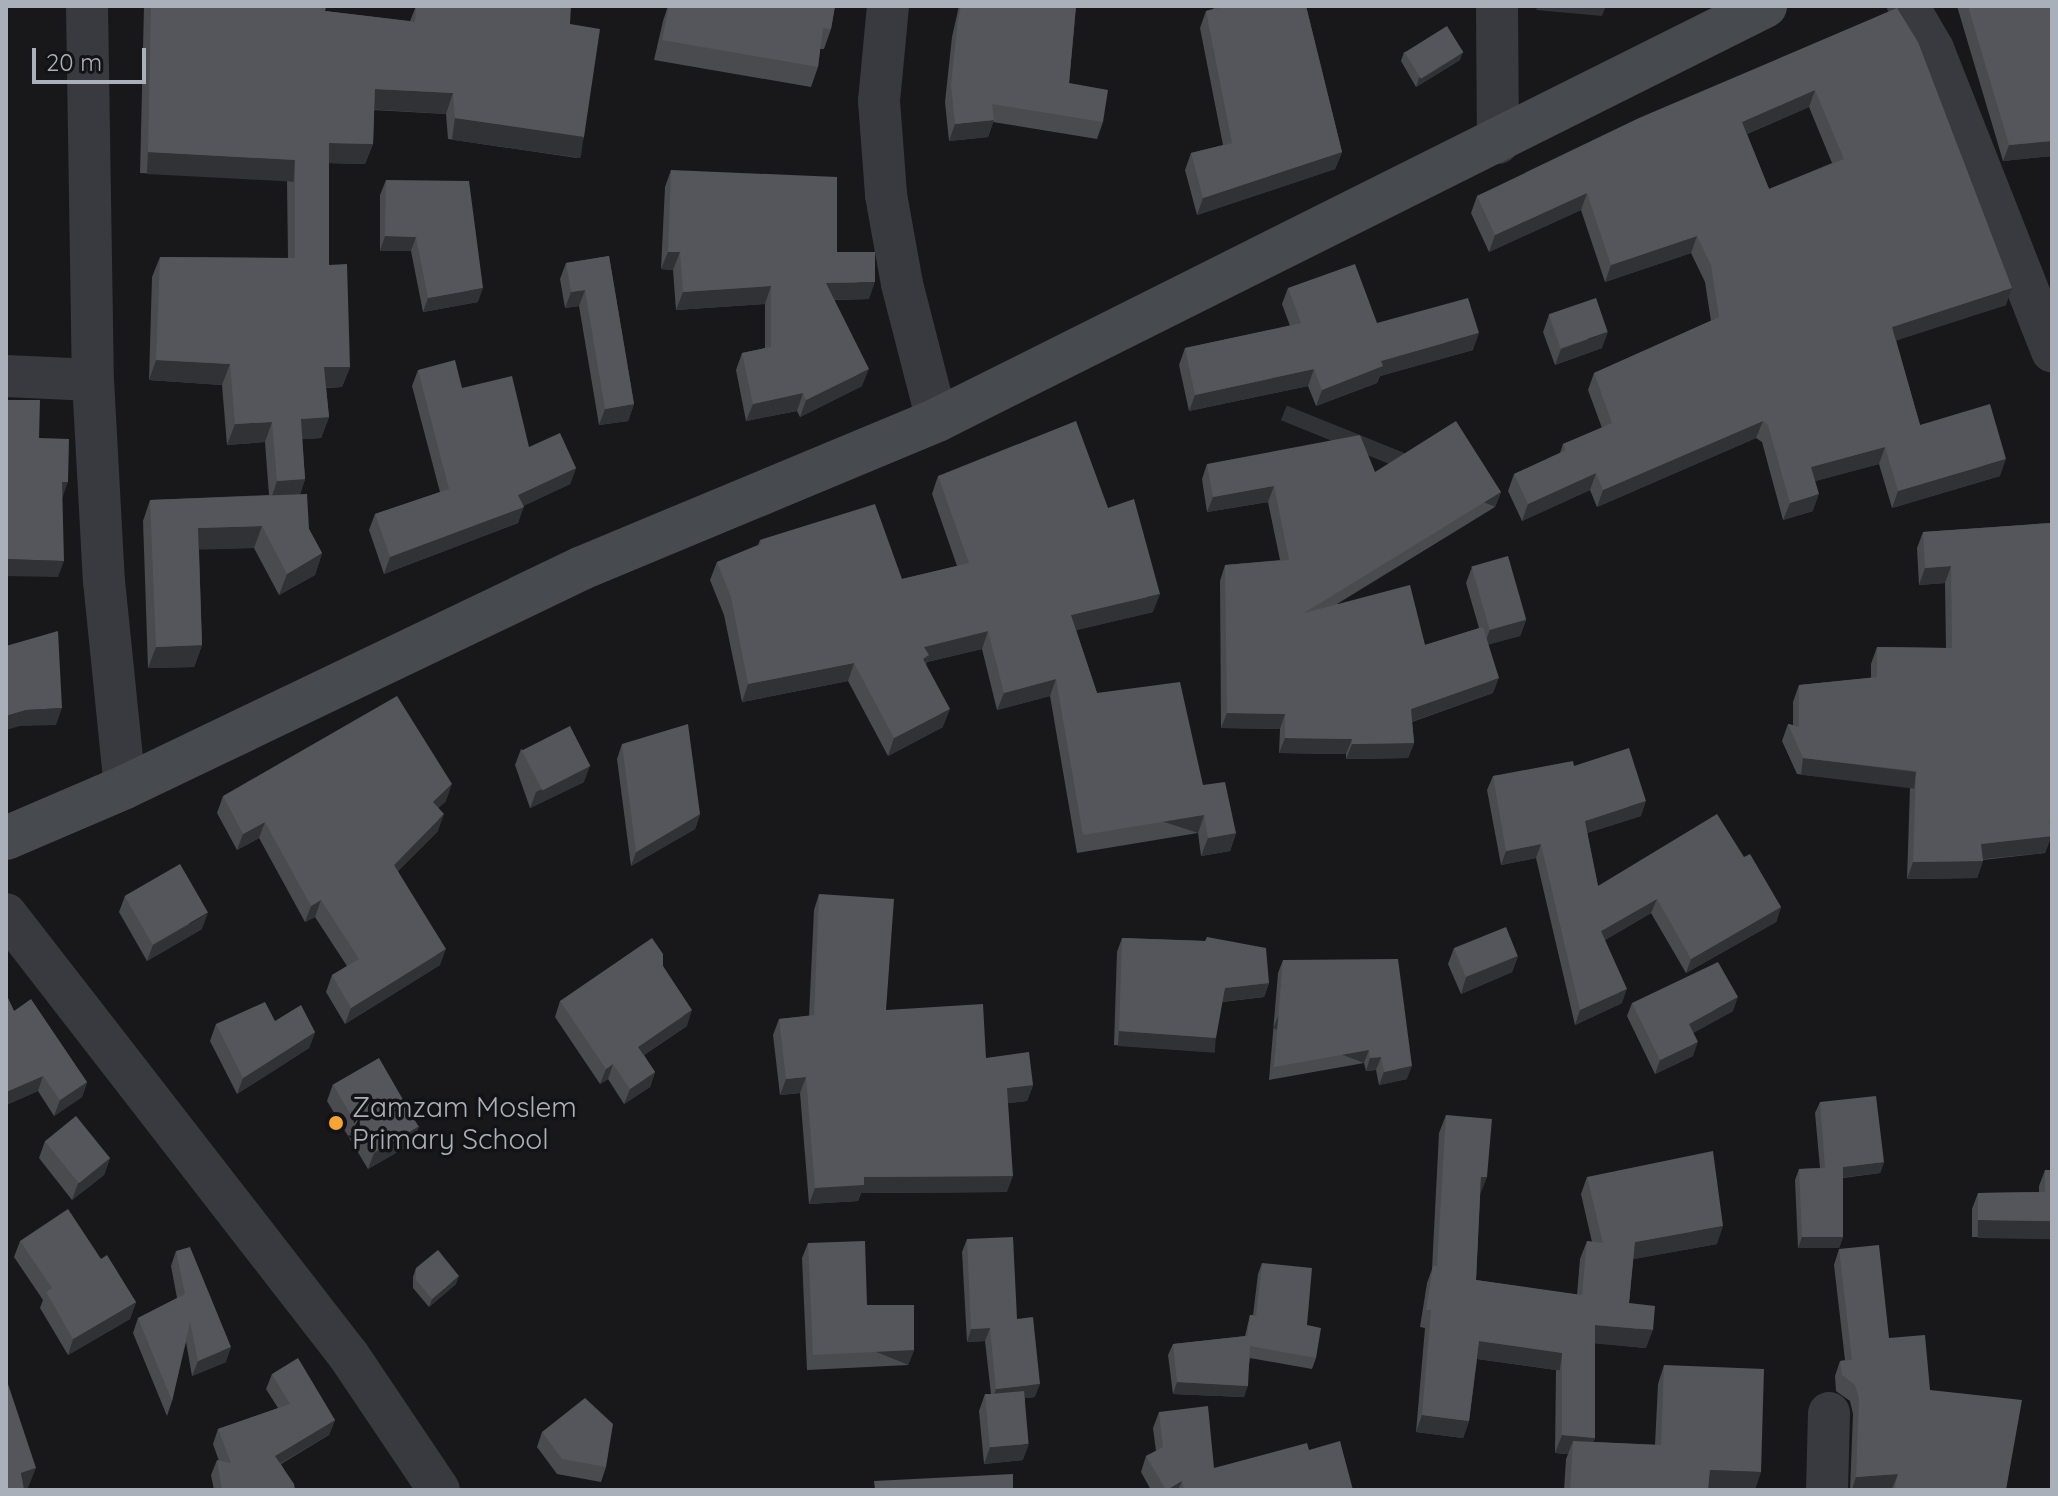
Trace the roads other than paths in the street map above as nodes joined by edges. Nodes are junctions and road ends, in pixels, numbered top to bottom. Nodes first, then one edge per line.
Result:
1 (87, 6) edge
2 (888, 6) edge
3 (1497, 6) edge
4 (1765, 6) edge
5 (1908, 6) edge
6 (1498, 143) junction
7 (2052, 351) edge
8 (6, 376) edge
9 (93, 380) junction
10 (937, 420) junction
11 (125, 787) junction
12 (6, 838) edge
13 (6, 914) edge
14 (1829, 1413) dead end
15 (439, 1490) edge
16 (1827, 1490) edge

1 - 9 street
2 - 10 street
3 - 6 street
4 - 6 street
5 - 7 street
6 - 10 street
8 - 9 street
9 - 11 street
10 - 11 street
11 - 12 street
13 - 15 street
14 - 16 street

